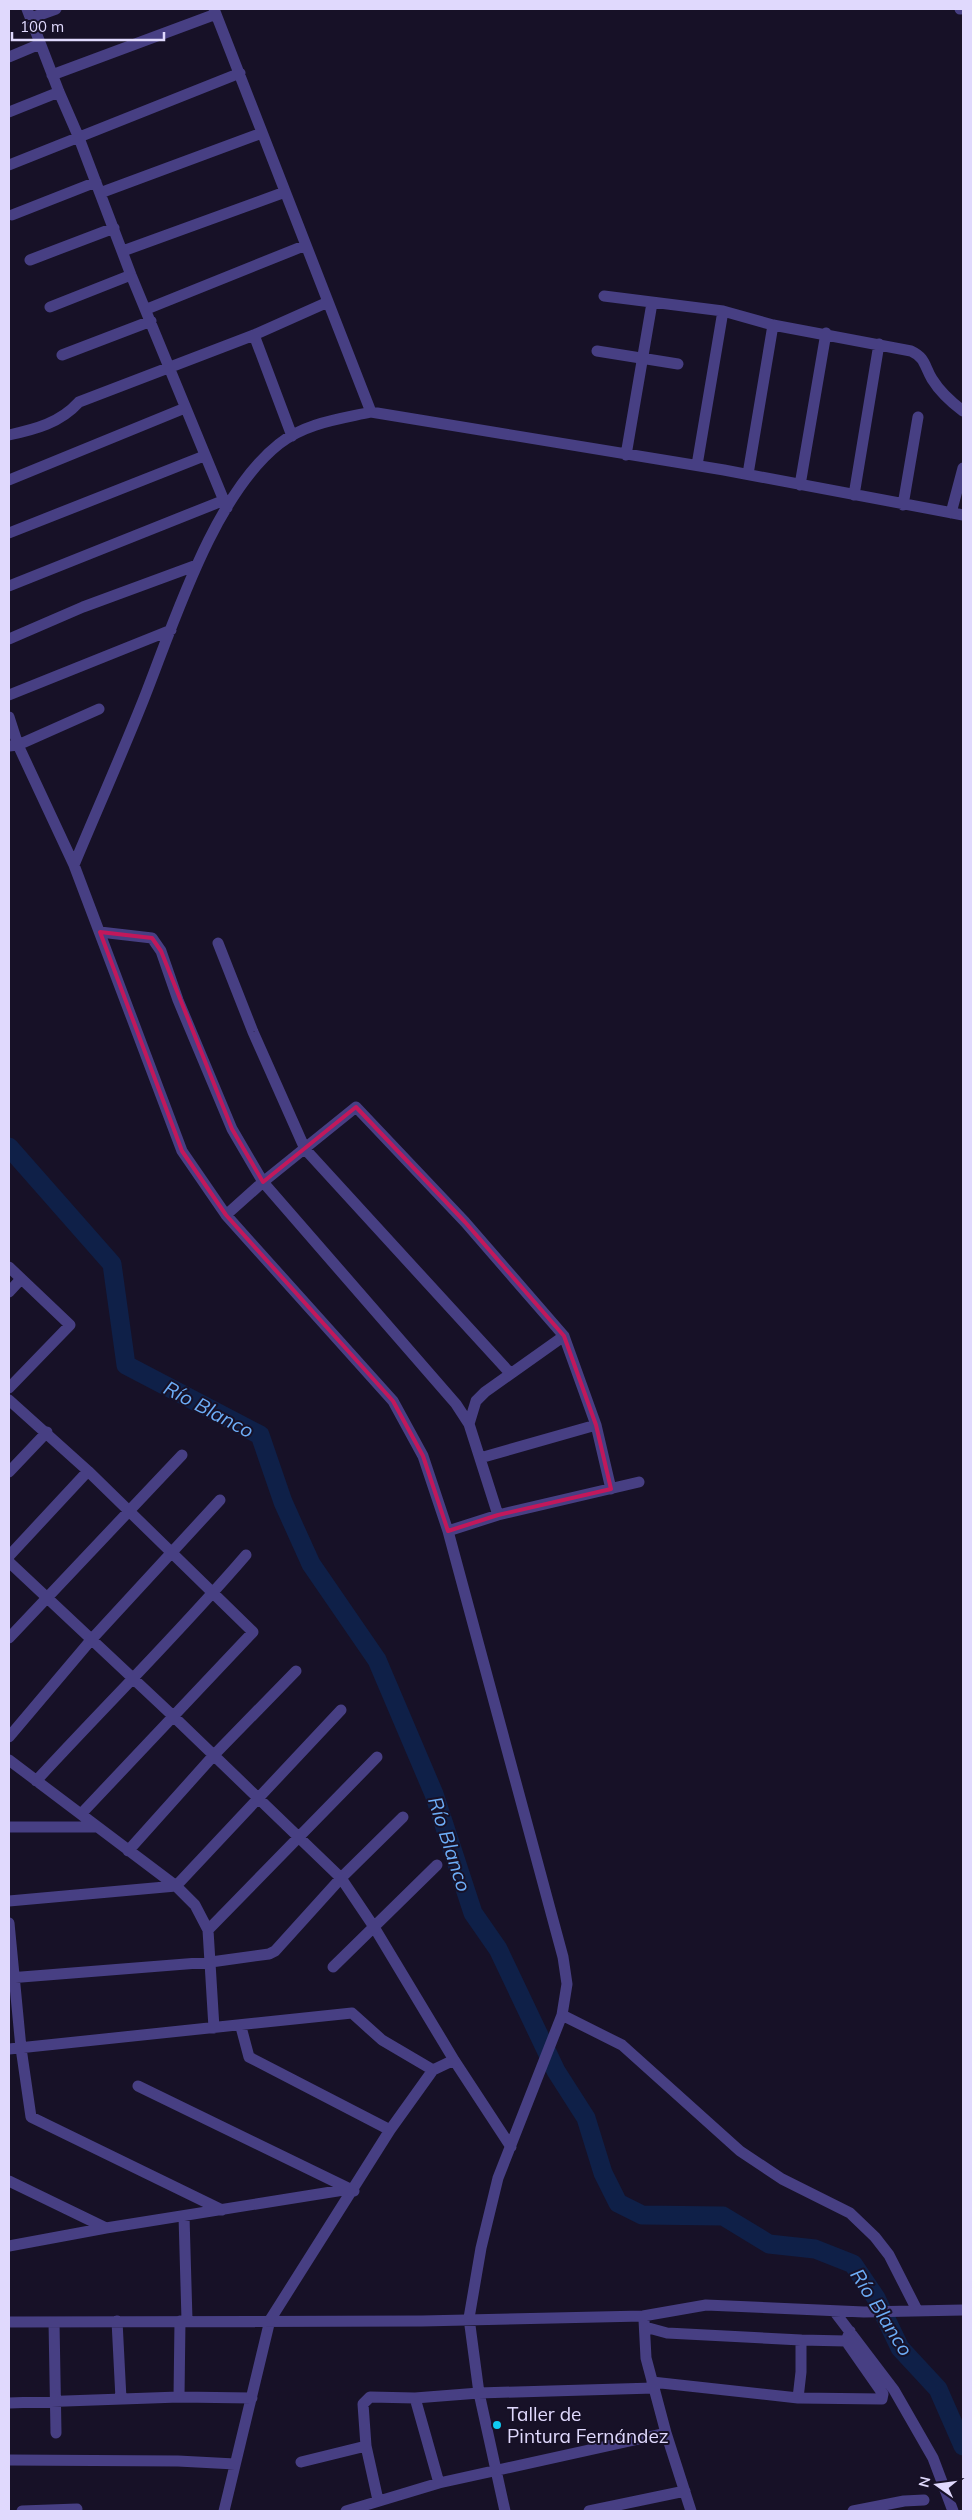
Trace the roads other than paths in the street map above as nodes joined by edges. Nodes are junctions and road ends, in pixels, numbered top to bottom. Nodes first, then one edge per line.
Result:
1 (56, 9) edge
2 (215, 11) edge
3 (29, 14) edge
4 (40, 44) junction
5 (9, 56) edge
6 (240, 73) junction
7 (52, 75) junction
8 (58, 92) junction
9 (9, 112) edge
10 (262, 133) junction
11 (79, 138) junction
12 (9, 165) edge
13 (98, 188) junction
14 (285, 192) junction
15 (12, 215) dead end
16 (114, 228) junction
17 (306, 245) junction
18 (122, 251) junction
19 (30, 260) dead end
20 (131, 275) junction
21 (604, 296) dead end
22 (328, 302) junction
23 (652, 303) junction
24 (50, 307) dead end
25 (147, 309) junction
26 (723, 310) junction
27 (151, 321) junction
28 (773, 325) junction
29 (826, 333) junction
30 (254, 335) junction
31 (879, 344) junction
32 (596, 352) dead end
33 (62, 355) dead end
34 (642, 359) junction
35 (678, 364) dead end
36 (170, 366) junction
37 (185, 408) junction
38 (963, 411) edge
39 (371, 412) junction
40 (918, 417) dead end
41 (9, 434) edge
42 (292, 436) junction
43 (626, 455) junction
44 (204, 456) junction
45 (697, 465) junction
46 (963, 468) edge
47 (748, 474) junction
48 (9, 480) edge
49 (800, 485) junction
50 (854, 496) junction
51 (225, 504) junction
52 (903, 505) junction
53 (951, 513) junction
54 (963, 516) edge
55 (9, 533) edge
56 (197, 565) junction
57 (9, 586) edge
58 (171, 630) junction
59 (9, 638) edge
60 (9, 695) edge
61 (99, 710) dead end
62 (9, 717) edge
63 (13, 746) edge
64 (74, 865) junction
65 (100, 932) junction
66 (218, 943) dead end
67 (306, 1149) junction
68 (263, 1182) junction
69 (226, 1215) junction
70 (9, 1267) edge
71 (20, 1279) junction
72 (9, 1292) edge
73 (564, 1336) junction
74 (510, 1373) junction
75 (9, 1388) edge
76 (9, 1400) edge
77 (468, 1424) junction
78 (596, 1426) junction
79 (47, 1432) junction
80 (182, 1454) dead end
81 (480, 1458) junction
82 (88, 1471) junction
83 (9, 1472) edge
84 (639, 1482) dead end
85 (610, 1489) junction
86 (220, 1500) dead end
87 (129, 1512) junction
88 (498, 1514) junction
89 (448, 1531) junction
90 (172, 1554) junction
91 (246, 1555) dead end
92 (9, 1556) edge
93 (9, 1562) edge
94 (213, 1594) junction
95 (47, 1597) junction
96 (9, 1638) edge
97 (91, 1640) junction
98 (296, 1671) dead end
99 (131, 1678) junction
100 (341, 1710) dead end
101 (172, 1715) junction
102 (9, 1737) edge
103 (214, 1755) junction
104 (377, 1757) dead end
105 (9, 1760) edge
106 (36, 1781) junction
107 (258, 1797) junction
108 (81, 1814) junction
109 (403, 1817) dead end
110 (9, 1827) edge
111 (94, 1827) junction
112 (299, 1837) junction
113 (128, 1851) junction
114 (438, 1865) dead end
115 (341, 1878) junction
116 (176, 1886) junction
117 (9, 1901) edge
118 (9, 1924) edge
119 (374, 1926) junction
120 (208, 1930) junction
121 (211, 1962) junction
122 (333, 1967) dead end
123 (11, 1978) edge
124 (562, 2015) junction
125 (241, 2027) junction
126 (214, 2028) junction
127 (21, 2048) junction
128 (9, 2050) edge
129 (454, 2060) junction
130 (433, 2070) junction
131 (138, 2086) dead end
132 (390, 2130) junction
133 (511, 2147) junction
134 (9, 2181) edge
135 (352, 2190) junction
136 (222, 2210) junction
137 (184, 2216) junction
138 (106, 2228) junction
139 (9, 2246) edge
140 (912, 2310) junction
141 (963, 2310) edge
142 (834, 2311) junction
143 (470, 2318) junction
144 (270, 2320) junction
145 (117, 2321) junction
146 (183, 2321) junction
147 (644, 2321) junction
148 (9, 2322) edge
149 (54, 2322) junction
150 (848, 2336) junction
151 (801, 2340) junction
152 (653, 2385) junction
153 (479, 2393) junction
154 (180, 2398) junction
155 (252, 2398) junction
156 (415, 2398) junction
157 (798, 2398) junction
158 (121, 2399) junction
159 (55, 2402) junction
160 (9, 2403) edge
161 (56, 2433) dead end
162 (666, 2433) junction
163 (366, 2446) junction
164 (9, 2460) edge
165 (301, 2462) dead end
166 (235, 2464) junction
167 (496, 2470) junction
168 (439, 2483) junction
169 (685, 2491) junction
170 (378, 2500) junction
171 (924, 2500) dead end
172 (77, 2509) dead end
173 (22, 2511) edge
174 (224, 2511) edge
175 (346, 2511) edge
176 (505, 2511) edge
177 (588, 2511) edge
178 (691, 2511) edge
179 (853, 2511) edge
180 (953, 2511) edge

1 - 3 street
2 - 6 street
2 - 7 street
3 - 4 street
4 - 5 street
4 - 7 street
6 - 10 street
6 - 11 street
7 - 8 street
8 - 9 street
8 - 11 street
10 - 13 street
10 - 14 street
11 - 12 street
11 - 13 street
13 - 15 street
13 - 16 street
14 - 17 street
14 - 18 street
16 - 18 street
16 - 19 street
17 - 22 street
17 - 25 street
18 - 20 street
20 - 24 street
20 - 25 street
21 - 23 street
22 - 30 street
22 - 39 street
23 - 26 street
23 - 34 street
25 - 27 street
26 - 28 street
26 - 45 street
27 - 33 street
27 - 36 street
28 - 29 street
28 - 47 street
29 - 31 street
29 - 49 street
30 - 36 street
30 - 42 street
31 - 38 street
31 - 50 street
32 - 34 street
34 - 35 street
34 - 43 street
36 - 37 street
36 - 41 street
37 - 44 street
37 - 48 street
39 - 42 street
39 - 43 street
40 - 52 street
42 - 51 street
43 - 45 street
44 - 51 street
44 - 55 street
45 - 47 street
46 - 53 street
47 - 49 street
49 - 50 street
50 - 52 street
51 - 56 street
51 - 57 street
52 - 53 street
53 - 54 street
56 - 58 street
56 - 59 street
58 - 60 street
58 - 64 street
61 - 63 street
62 - 63 street
63 - 64 street
64 - 65 street
65 - 68 street
65 - 69 street
66 - 67 street
67 - 68 street
67 - 73 street
67 - 74 street
68 - 69 street
68 - 77 street
69 - 89 street
70 - 71 street
71 - 72 street
71 - 75 street
73 - 74 street
73 - 78 street
74 - 77 street
76 - 79 street
77 - 81 street
78 - 81 street
78 - 85 street
79 - 82 street
79 - 83 street
80 - 87 street
81 - 88 street
82 - 87 street
82 - 92 street
84 - 85 street
85 - 88 street
86 - 90 street
87 - 90 street
87 - 95 street
88 - 89 street
89 - 124 street
90 - 94 street
90 - 97 street
91 - 94 street
93 - 95 street
94 - 99 street
94 - 101 street
95 - 96 street
95 - 97 street
97 - 99 street
97 - 102 street
98 - 103 street
99 - 101 street
99 - 106 street
100 - 107 street
101 - 103 street
101 - 108 street
103 - 107 street
103 - 113 street
104 - 112 street
105 - 106 street
106 - 108 street
107 - 112 street
107 - 116 street
108 - 111 street
109 - 115 street
110 - 111 street
111 - 113 street
112 - 115 street
112 - 120 street
113 - 116 street
114 - 119 street
115 - 119 street
115 - 121 street
116 - 117 street
116 - 120 street
118 - 123 street
119 - 122 street
119 - 129 street
120 - 121 street
121 - 123 street
121 - 126 street
123 - 127 street
124 - 133 street
124 - 140 street
125 - 126 street
125 - 130 street
125 - 132 street
126 - 127 street
127 - 128 street
127 - 136 street
129 - 130 street
129 - 133 street
130 - 132 street
131 - 135 street
132 - 135 street
133 - 143 street
134 - 138 street
135 - 136 street
135 - 144 street
136 - 137 street
137 - 138 street
137 - 146 street
138 - 139 street
140 - 141 street
140 - 142 street
142 - 147 street
142 - 150 street
143 - 144 street
143 - 147 street
143 - 153 street
144 - 146 street
144 - 155 street
145 - 146 street
145 - 149 street
145 - 158 street
146 - 154 street
147 - 151 street
147 - 152 street
148 - 149 street
149 - 159 street
150 - 151 street
150 - 157 street
150 - 180 street
151 - 157 street
152 - 153 street
152 - 157 street
152 - 162 street
153 - 156 street
153 - 167 street
154 - 155 street
154 - 158 street
155 - 166 street
156 - 163 street
156 - 168 street
158 - 159 street
159 - 160 street
159 - 161 street
162 - 167 street
162 - 169 street
163 - 165 street
163 - 170 street
164 - 166 street
166 - 174 street
167 - 168 street
167 - 176 street
168 - 170 street
169 - 177 street
169 - 178 street
170 - 175 street
171 - 179 street
172 - 173 street

